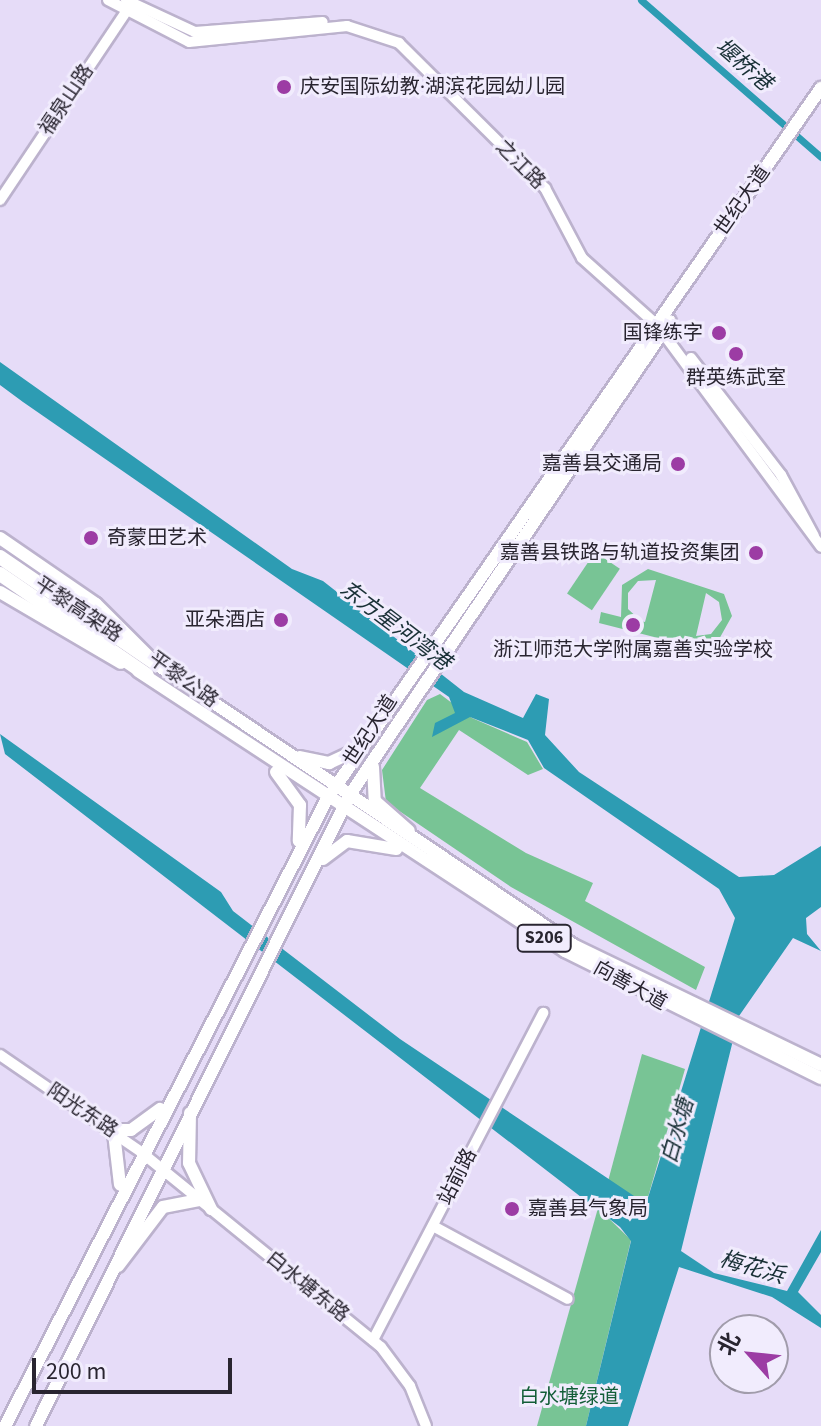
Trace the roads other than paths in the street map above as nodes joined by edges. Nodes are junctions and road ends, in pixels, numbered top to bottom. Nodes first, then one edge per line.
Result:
1 (108, 0) edge
2 (129, 4) edge
3 (821, 88) edge
4 (821, 96) edge
5 (775, 159) junction
6 (0, 200) edge
7 (661, 325) junction
8 (0, 538) edge
9 (821, 547) edge
10 (0, 557) edge
11 (0, 574) edge
12 (21, 580) junction
13 (0, 592) edge
14 (151, 669) junction
15 (364, 741) junction
16 (245, 743) junction
17 (377, 752) junction
18 (286, 753) junction
19 (334, 786) junction
20 (349, 796) junction
21 (327, 799) junction
22 (342, 810) junction
23 (414, 847) junction
24 (292, 864) junction
25 (310, 874) junction
26 (543, 1013) dead end
27 (0, 1055) edge
28 (188, 1062) junction
29 (821, 1065) edge
30 (821, 1078) edge
31 (190, 1112) junction
32 (111, 1132) junction
33 (141, 1152) junction
34 (162, 1170) junction
35 (200, 1200) junction
36 (117, 1201) junction
37 (211, 1209) junction
38 (433, 1226) junction
39 (112, 1270) junction
40 (568, 1299) dead end
41 (373, 1340) junction
42 (39, 1421) edge
43 (5, 1426) edge
44 (426, 1426) edge

1 - 2 street, 之江路
2 - 6 street, 福泉山路
2 - 7 street, 之江路
3 - 5 main road, 世纪大道
4 - 5 main road, 世纪大道
5 - 7 main road, 世纪大道
7 - 9 street, 之江路
7 - 15 main road, 世纪大道
7 - 17 main road, 世纪大道
8 - 14 main road, 平黎公路
10 - 12 highway, 平黎高架路 / S206
11 - 12 highway, 平黎高架路 / S206
12 - 14 highway, 平黎高架路 / S206
13 - 14 main road, 平黎公路
14 - 16 main road, 平黎公路 / S206
14 - 18 main road, 平黎公路 / S206
15 - 18 main road
15 - 19 main road, 世纪大道
16 - 21 main road, 平黎公路 / S206
16 - 24 main road
17 - 20 main road, 世纪大道
17 - 23 main road
18 - 19 main road, 平黎公路 / S206
19 - 20 main road, 向善大道 / S206
19 - 21 main road, 世纪大道
20 - 22 main road, 世纪大道
20 - 23 main road, 向善大道 / S206
21 - 22 main road, 向善大道 / S206
21 - 24 main road, 世纪大道
22 - 23 main road, 向善大道 / S206
22 - 25 main road, 世纪大道
23 - 25 main road
23 - 29 main road, 向善大道 / S206
23 - 30 main road, 向善大道 / S206
24 - 28 main road, 世纪大道
25 - 31 main road, 世纪大道
26 - 38 street, 站前路
27 - 32 street, 阳光东路
28 - 32 main road
28 - 33 main road, 世纪大道
31 - 34 main road, 世纪大道
31 - 37 main road
32 - 33 street, 阳光东路
32 - 36 main road
33 - 34 street, 阳光东路
33 - 36 main road, 世纪大道
34 - 35 street, 白水塘东路
34 - 39 main road, 世纪大道
35 - 37 street, 白水塘东路
35 - 39 main road
36 - 43 main road, 世纪大道
37 - 41 street, 白水塘东路
38 - 40 street
38 - 41 street, 站前路
39 - 42 main road, 世纪大道
41 - 44 street, 白水塘东路

